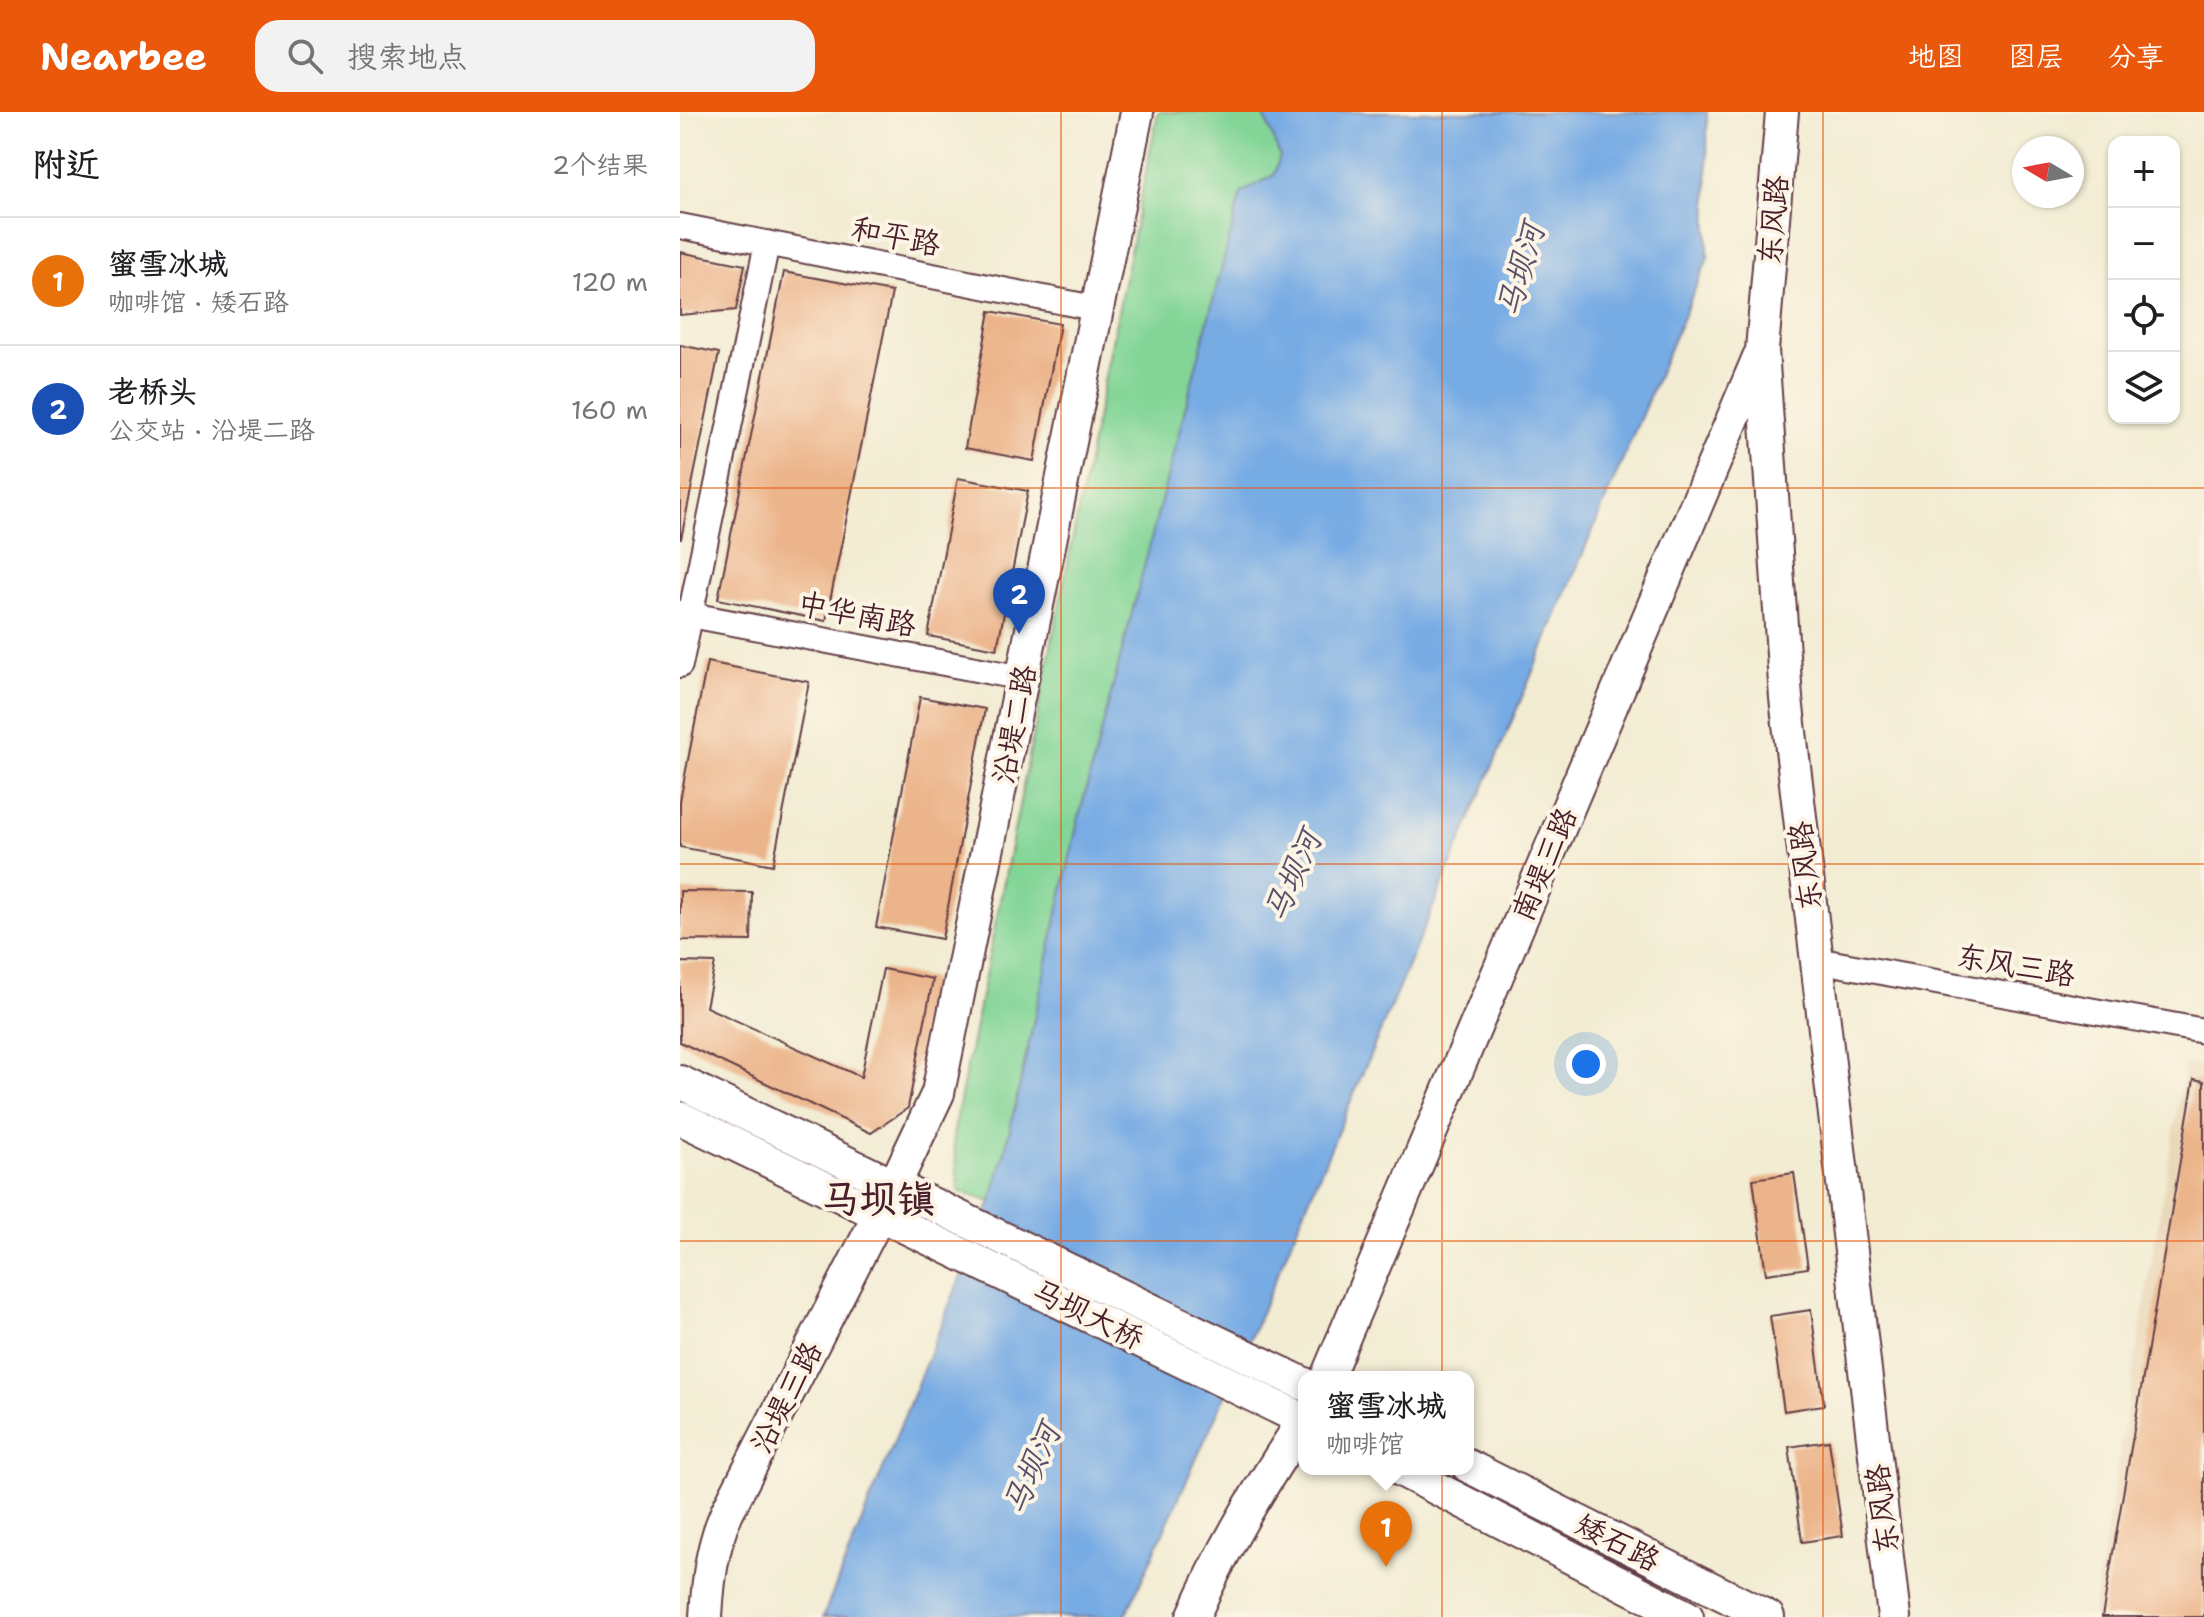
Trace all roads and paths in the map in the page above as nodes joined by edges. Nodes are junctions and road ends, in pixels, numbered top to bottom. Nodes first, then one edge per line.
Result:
1 (1137, 112) edge
2 (1782, 112) edge
3 (680, 226) edge
4 (767, 243) junction
5 (1099, 309) junction
6 (1762, 350) junction
7 (685, 614) edge
8 (680, 665) edge
9 (1023, 678) junction
10 (1816, 960) junction
11 (2204, 1031) edge
12 (680, 1082) edge
13 (680, 1118) edge
14 (887, 1200) junction
15 (1330, 1371) edge
16 (1251, 1376) junction
17 (1298, 1383) edge
18 (1298, 1415) edge
19 (1298, 1429) edge
20 (1474, 1469) edge
21 (1411, 1475) edge
22 (706, 1617) edge
23 (1193, 1617) edge
24 (1687, 1617) edge
25 (1768, 1617) edge
26 (1894, 1617) edge

1 - 5 main road, 沿堤二路
2 - 6 main road, 东风路
3 - 4 street, 和平路
4 - 5 street, 和平路
4 - 7 street
5 - 9 main road, 沿堤二路
6 - 10 main road, 东风路
6 - 15 main road, 南堤三路
7 - 8 street
7 - 9 street, 中华南路
9 - 14 main road, 沿堤二路
10 - 11 street, 东风三路
10 - 26 main road, 东风路
12 - 14 main road
13 - 14 main road
14 - 16 main road, 马坝大桥
14 - 22 main road, 沿堤三路
16 - 17 main road
16 - 18 main road
19 - 23 main road
20 - 25 main road, 矮石路
21 - 24 main road, 矮石路

